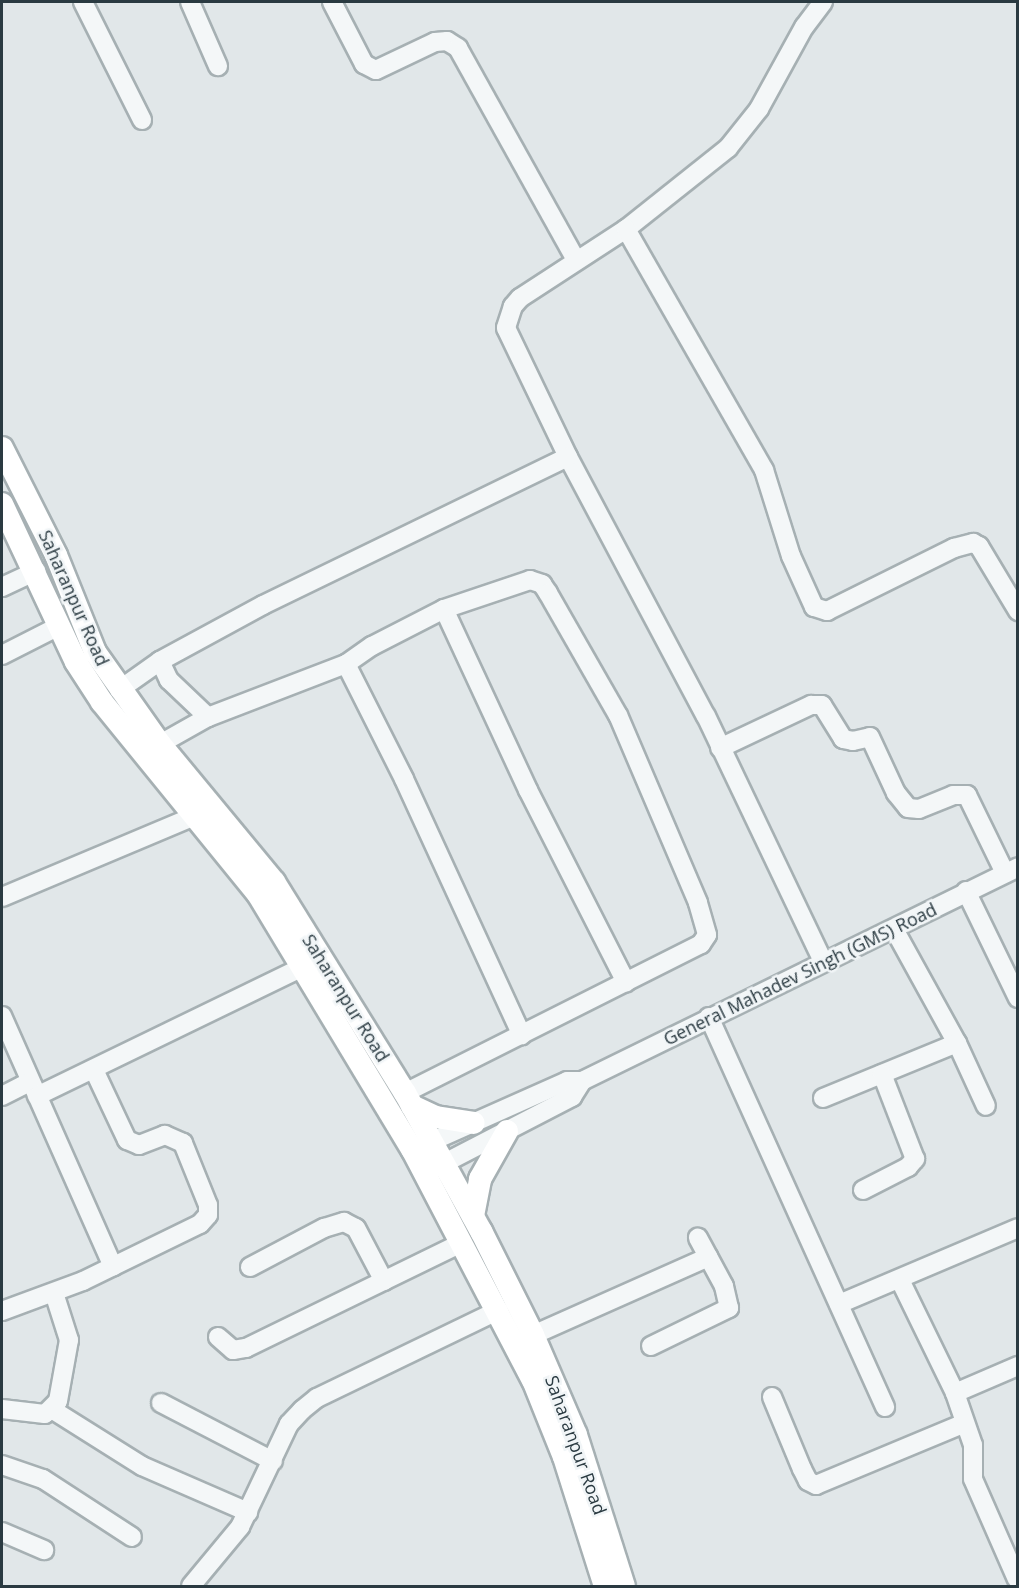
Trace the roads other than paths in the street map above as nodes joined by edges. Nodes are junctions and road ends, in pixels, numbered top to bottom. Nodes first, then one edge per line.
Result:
1 (83, 2) edge
2 (190, 2) edge
3 (332, 2) edge
4 (823, 2) edge
5 (218, 66) dead end
6 (142, 120) dead end
7 (626, 229) junction
8 (576, 260) junction
9 (2, 448) edge
10 (568, 457) junction
11 (2, 504) edge
12 (36, 571) junction
13 (2, 587) edge
14 (444, 609) junction
15 (1017, 611) edge
16 (59, 626) junction
17 (2, 655) edge
18 (160, 661) junction
19 (346, 664) junction
20 (119, 690) junction
21 (208, 717) junction
22 (160, 744) junction
23 (720, 748) junction
24 (195, 816) junction
25 (1011, 870) edge
26 (266, 888) junction
27 (966, 891) junction
28 (2, 897) edge
29 (894, 929) junction
30 (823, 961) junction
31 (301, 968) junction
32 (626, 982) junction
33 (1017, 998) edge
34 (2, 1016) edge
35 (710, 1017) junction
36 (522, 1035) junction
37 (957, 1043) junction
38 (94, 1070) junction
39 (882, 1074) junction
40 (582, 1081) junction
41 (33, 1089) junction
42 (2, 1096) edge
43 (823, 1098) dead end
44 (408, 1100) junction
45 (986, 1106) dead end
46 (474, 1123) junction
47 (507, 1131) junction
48 (421, 1146) junction
49 (433, 1168) junction
50 (863, 1190) dead end
51 (473, 1216) junction
52 (1017, 1228) edge
53 (698, 1238) dead end
54 (459, 1244) junction
55 (708, 1257) junction
56 (113, 1266) junction
57 (250, 1267) dead end
58 (900, 1280) junction
59 (384, 1281) junction
60 (54, 1293) junction
61 (839, 1304) junction
62 (499, 1310) junction
63 (2, 1311) edge
64 (533, 1335) junction
65 (218, 1337) dead end
66 (651, 1346) dead end
67 (1017, 1366) edge
68 (956, 1393) junction
69 (772, 1397) dead end
70 (160, 1403) dead end
71 (885, 1407) dead end
72 (2, 1409) edge
73 (53, 1410) junction
74 (965, 1423) junction
75 (273, 1461) junction
76 (2, 1465) edge
77 (248, 1512) junction
78 (2, 1532) edge
79 (132, 1537) dead end
80 (44, 1550) dead end
81 (605, 1576) edge
82 (1017, 1579) edge
83 (191, 1587) edge
84 (624, 1587) edge

1 - 6 street
2 - 5 street
3 - 8 street
4 - 7 street
7 - 8 street
7 - 15 street
8 - 10 street
9 - 20 main road, Saharanpur Road
10 - 18 street
10 - 23 street
11 - 12 main road, Saharanpur Road
12 - 13 street
12 - 16 main road, Saharanpur Road
14 - 19 street
14 - 32 street
14 - 32 street
16 - 17 street
16 - 24 main road, Saharanpur Road
18 - 20 street
18 - 21 street
19 - 21 street
19 - 36 street
20 - 22 main road, Saharanpur Road
21 - 22 street
22 - 26 main road, Saharanpur Road
23 - 25 street
23 - 30 street
24 - 26 main road, Saharanpur Road
24 - 28 street
25 - 27 street, General Mahadev Singh (GMS) Road
26 - 31 main road, Saharanpur Road
26 - 44 main road, Saharanpur Road
27 - 29 street, General Mahadev Singh (GMS) Road
27 - 33 street
29 - 30 street, General Mahadev Singh (GMS) Road
29 - 37 street
30 - 35 street, General Mahadev Singh (GMS) Road
31 - 38 street
31 - 48 main road, Saharanpur Road
32 - 36 street
34 - 41 street
35 - 40 street, General Mahadev Singh (GMS) Road
35 - 61 street
36 - 44 street
37 - 39 street
37 - 45 street
38 - 41 street
38 - 56 street
39 - 43 street
39 - 50 street
40 - 46 street, General Mahadev Singh (GMS) Road
40 - 47 street, General Mahadev Singh (GMS) Road
41 - 42 street
41 - 56 street
44 - 46 main road
44 - 48 main road, Saharanpur Road
46 - 48 street, General Mahadev Singh (GMS) Road
47 - 49 street, General Mahadev Singh (GMS) Road
47 - 51 main road
48 - 49 main road, Saharanpur Road
49 - 51 main road, Saharanpur Road
49 - 54 main road, Saharanpur Road
51 - 64 main road, Saharanpur Road
52 - 58 street
53 - 55 street
54 - 59 street
54 - 62 main road, Saharanpur Road
55 - 64 street
55 - 66 street
56 - 60 street
57 - 59 street
58 - 61 street
58 - 68 street
59 - 65 street
60 - 63 street
60 - 73 street
61 - 71 street
62 - 75 street
62 - 81 main road, Saharanpur Road
64 - 81 main road, Saharanpur Road
67 - 68 street
68 - 74 street
69 - 74 street
70 - 75 street
72 - 73 street
73 - 77 street
74 - 82 street
75 - 77 street
76 - 79 street
77 - 83 street
78 - 80 street
81 - 84 main road, Saharanpur Road

